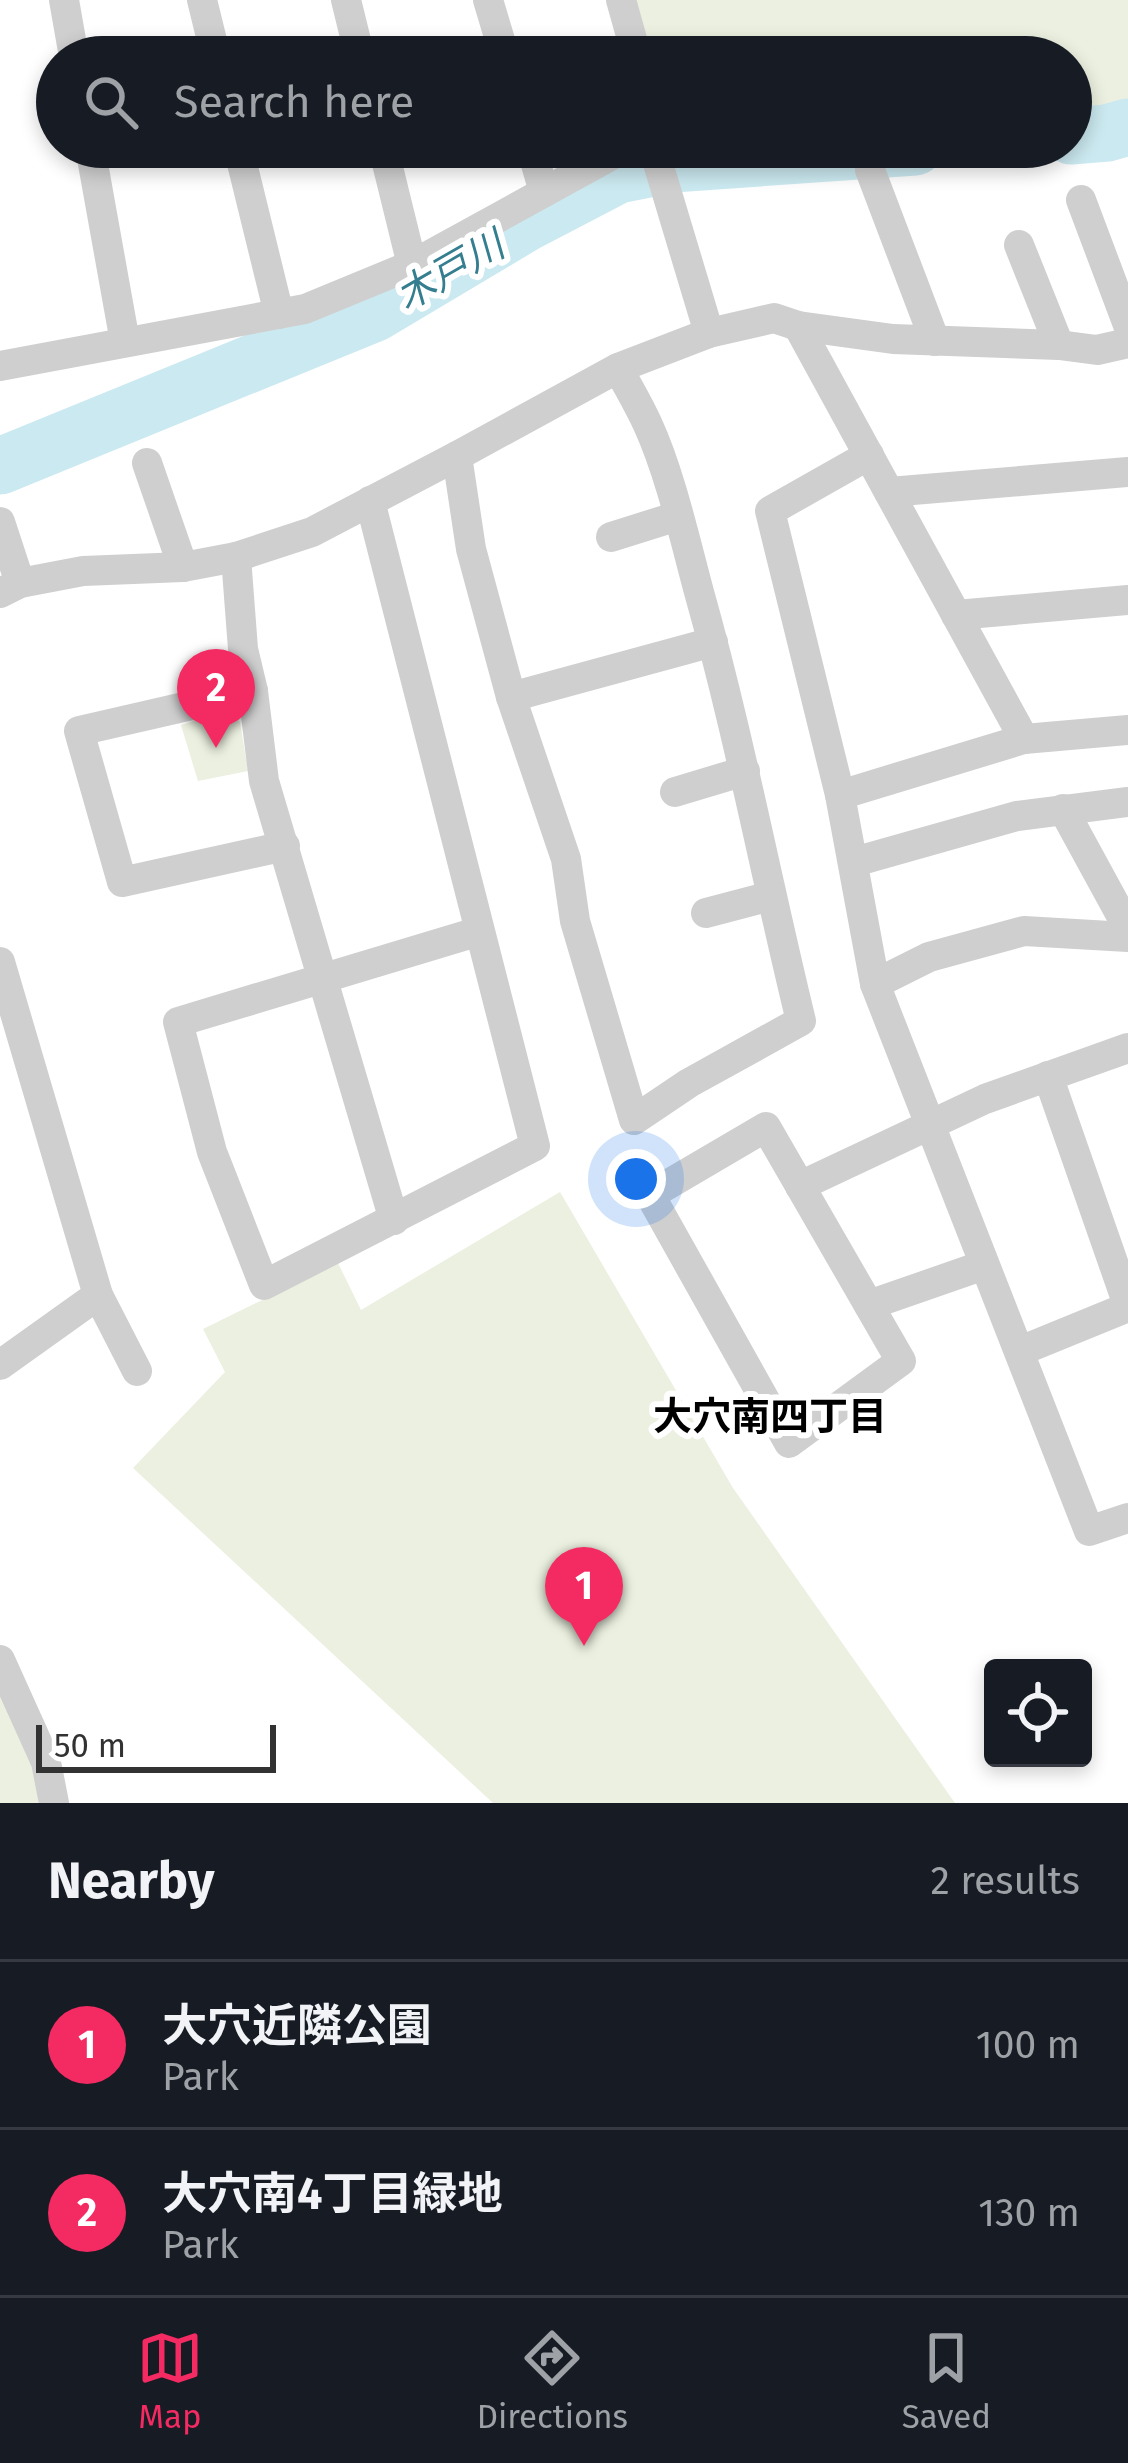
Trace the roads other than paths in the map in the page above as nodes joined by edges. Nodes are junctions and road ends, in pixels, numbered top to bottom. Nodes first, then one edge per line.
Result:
1 (64, 0) edge
2 (202, 0) edge
3 (346, 0) edge
4 (488, 0) edge
5 (621, 0) edge
6 (70, 36) edge
7 (211, 36) edge
8 (355, 36) edge
9 (499, 36) edge
10 (631, 36) edge
11 (94, 168) edge
12 (243, 168) edge
13 (387, 168) edge
14 (537, 168) edge
15 (588, 168) edge
16 (656, 168) edge
17 (870, 170) dead end
18 (544, 192) junction
19 (1081, 200) dead end
20 (1019, 244) dead end
21 (412, 265) junction
22 (279, 314) junction
23 (799, 326) junction
24 (1128, 326) edge
25 (710, 333) junction
26 (935, 341) junction
27 (125, 342) junction
28 (1128, 344) edge
29 (1059, 345) junction
30 (1, 360) edge
31 (618, 368) junction
32 (869, 455) junction
33 (457, 456) junction
34 (147, 463) dead end
35 (1128, 472) edge
36 (889, 492) junction
37 (370, 500) junction
38 (678, 516) junction
39 (0, 522) edge
40 (611, 537) dead end
41 (236, 557) junction
42 (183, 566) junction
43 (10, 588) edge
44 (1128, 600) edge
45 (956, 615) junction
46 (713, 642) junction
47 (253, 691) junction
48 (511, 697) junction
49 (1128, 730) edge
50 (1024, 739) junction
51 (745, 771) junction
52 (676, 791) dead end
53 (840, 795) junction
54 (1128, 802) edge
55 (1063, 808) junction
56 (285, 846) junction
57 (854, 862) junction
58 (771, 896) junction
59 (706, 913) dead end
60 (480, 931) junction
61 (1128, 933) edge
62 (2, 976) edge
63 (321, 978) junction
64 (875, 984) junction
65 (1128, 1048) edge
66 (1048, 1076) junction
67 (931, 1124) junction
68 (800, 1186) junction
69 (394, 1220) junction
70 (984, 1265) junction
71 (98, 1295) junction
72 (869, 1305) junction
73 (1128, 1306) edge
74 (1020, 1351) junction
75 (0, 1365) edge
76 (137, 1371) dead end
77 (1128, 1518) edge
78 (0, 1660) edge
79 (55, 1803) edge

1 - 6 street
2 - 7 street
3 - 8 street
4 - 9 street
5 - 10 street
11 - 27 street
12 - 22 street
13 - 21 street
14 - 18 street
15 - 18 street
16 - 25 street
17 - 26 street
18 - 21 street
19 - 24 street
20 - 29 street
21 - 22 street
22 - 27 street
23 - 25 street
23 - 26 street
23 - 32 street
25 - 31 street
26 - 29 street
27 - 30 street
28 - 29 street
31 - 33 street
31 - 38 street
32 - 36 street
32 - 53 street
33 - 37 street
33 - 48 street
34 - 42 street
35 - 36 street
36 - 45 street
37 - 41 street
37 - 60 street
38 - 40 street
38 - 46 street
39 - 43 street
41 - 42 street
41 - 47 street
42 - 43 street
44 - 45 street
45 - 50 street
46 - 48 street
46 - 51 street
47 - 56 street
47 - 56 street
48 - 58 street
49 - 50 street
50 - 53 street
51 - 52 street
51 - 58 street
53 - 57 street
54 - 55 street
55 - 57 street
55 - 61 street
56 - 63 street
57 - 64 street
58 - 59 street
60 - 63 street
60 - 69 street
61 - 64 street
62 - 71 street
63 - 69 street
63 - 69 street
64 - 67 street
65 - 66 street
66 - 67 street
66 - 73 street
67 - 68 street
67 - 70 street
68 - 72 street
68 - 72 street
70 - 72 street
70 - 74 street
71 - 75 street
71 - 76 street
73 - 74 street
74 - 77 street
78 - 79 street

